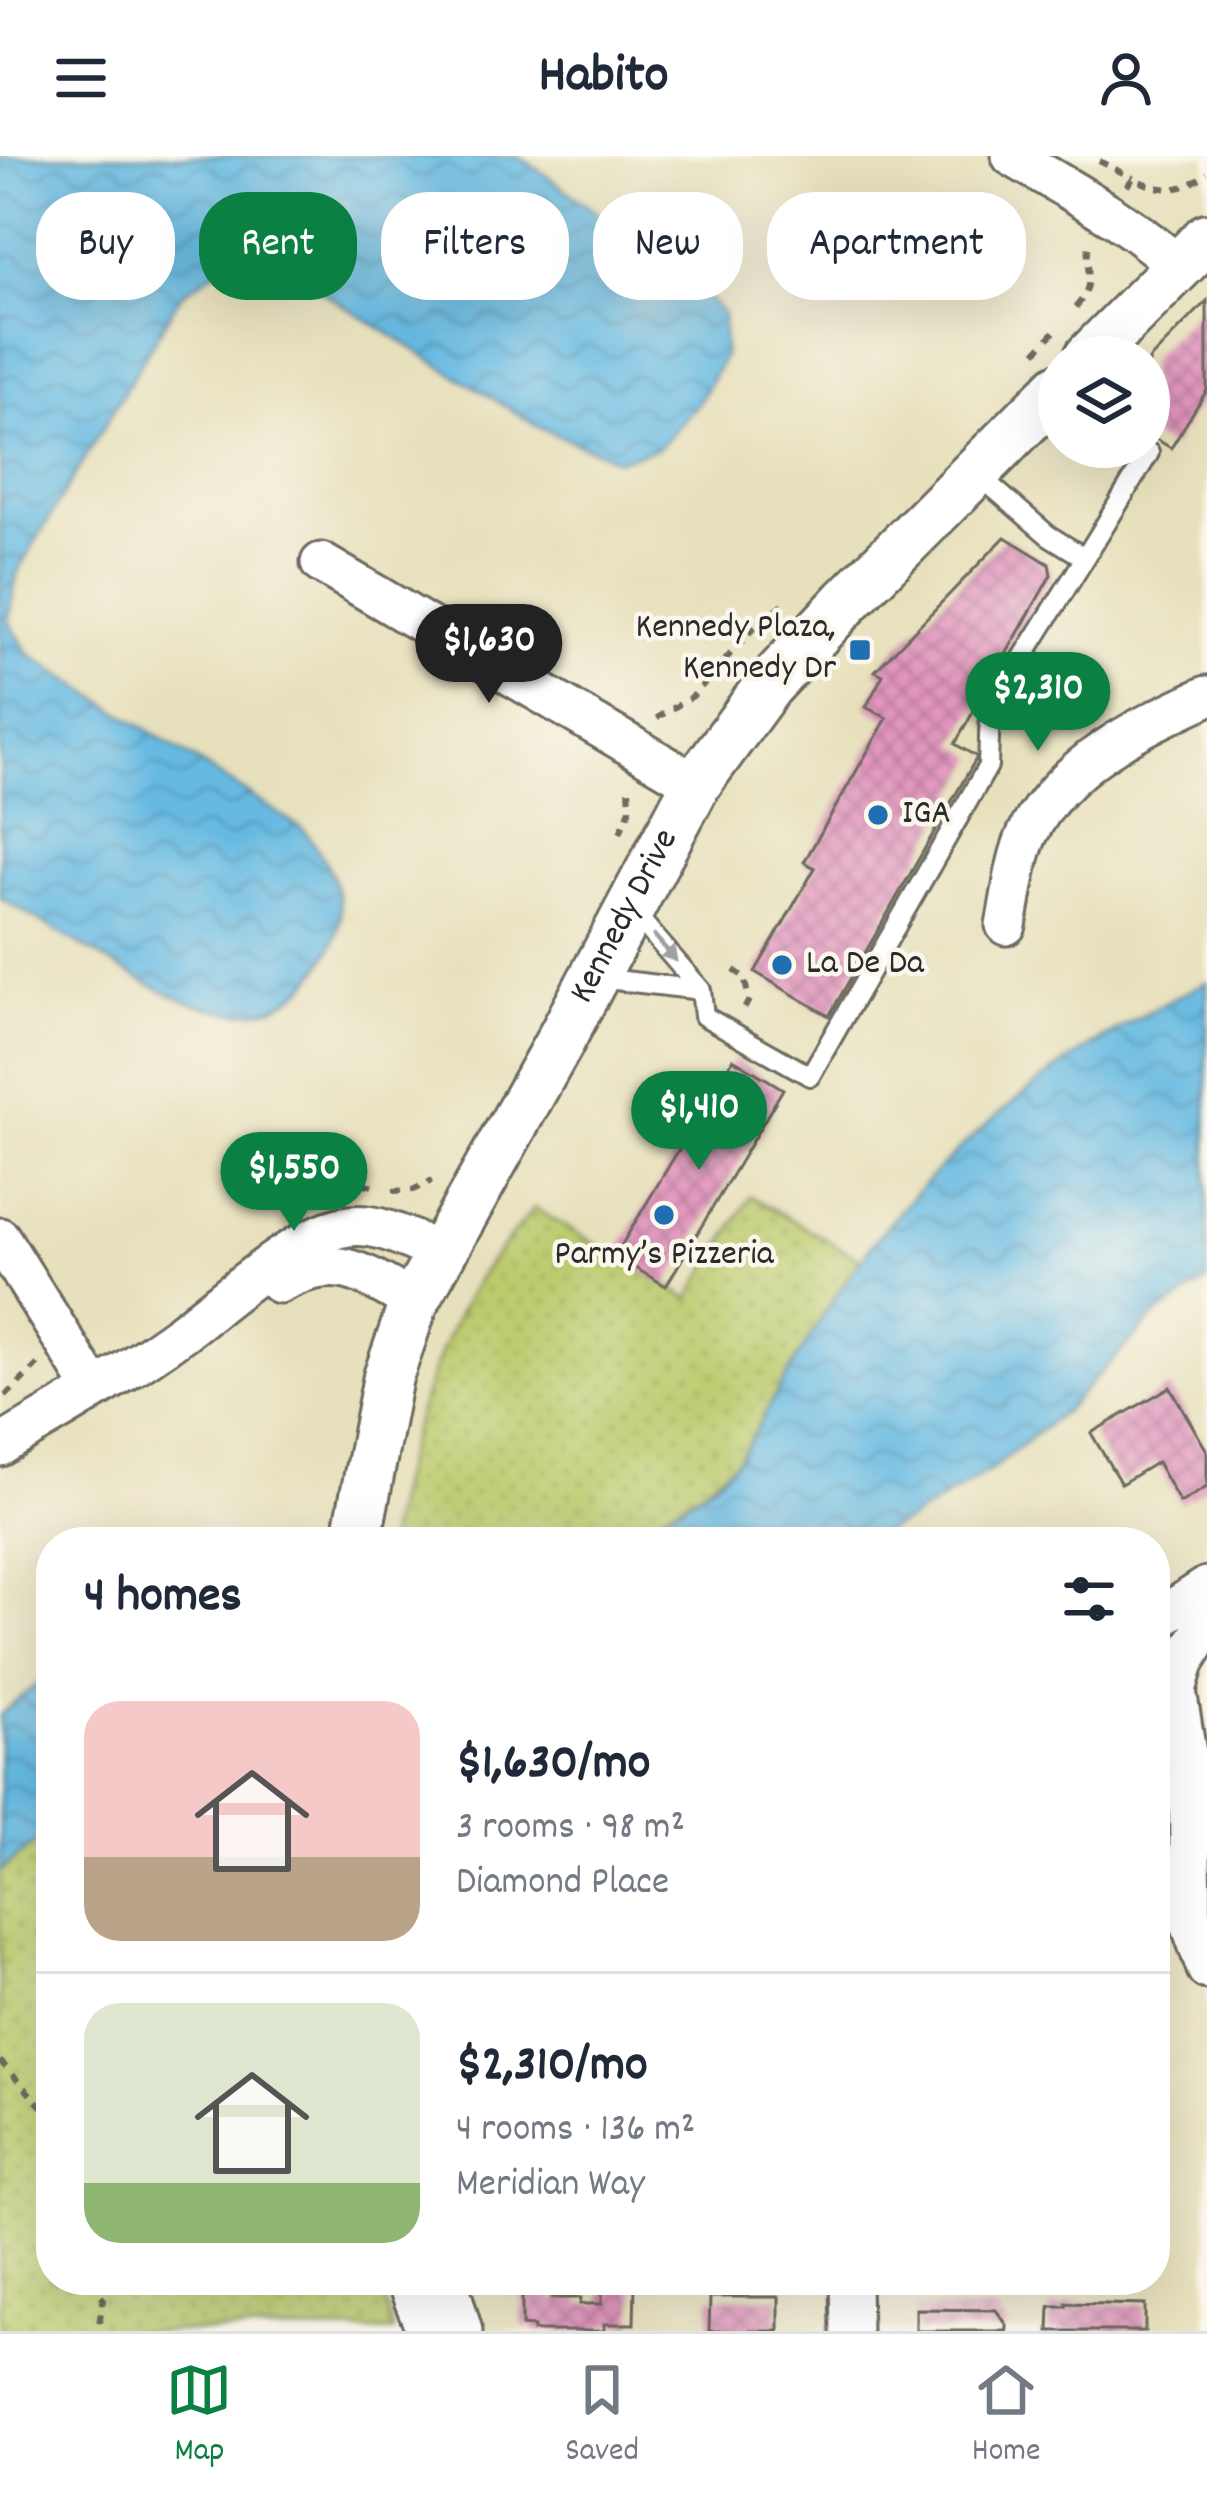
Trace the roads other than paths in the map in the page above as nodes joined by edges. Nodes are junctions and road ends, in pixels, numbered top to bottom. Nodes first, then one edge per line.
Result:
1 (1012, 156) edge
2 (1193, 252) edge
3 (1111, 336) edge
4 (1038, 384) edge
5 (1140, 468) edge
6 (976, 473) junction
7 (1085, 558) junction
8 (321, 563) dead end
9 (1207, 696) edge
10 (695, 784) junction
11 (629, 907) junction
12 (1006, 925) dead end
13 (592, 976) junction
14 (700, 990) junction
15 (0, 1238) edge
16 (440, 1253) junction
17 (414, 1302) junction
18 (178, 1335) junction
19 (94, 1389) junction
20 (0, 1446) edge
21 (359, 1527) edge
22 (1207, 1587) edge
23 (1170, 1611) edge
24 (1207, 1624) edge
25 (1170, 1718) edge
26 (1186, 1750) junction
27 (1207, 1969) edge
28 (395, 2295) edge
29 (417, 2295) edge
30 (451, 2295) edge
31 (850, 2295) edge
32 (404, 2331) edge
33 (432, 2331) edge
34 (462, 2331) edge
35 (851, 2331) edge

1 - 2 street
2 - 3 street
4 - 6 street, Kennedy Drive
5 - 7 lane
6 - 7 lane
6 - 10 street, Kennedy Drive
7 - 14 lane
8 - 10 street
9 - 12 street
10 - 11 street, Kennedy Drive
11 - 13 street, Kennedy Drive
11 -> 14 lane
13 - 14 lane
13 - 16 street, Kennedy Drive
15 - 19 street
16 - 17 street, Kennedy Drive
16 - 18 street
17 - 18 street
17 - 21 street, Kennedy Drive
18 - 19 street
19 - 20 street
22 - 23 street
24 - 26 street
25 - 26 street
26 - 27 street
28 - 32 street
29 - 33 street
30 - 34 street
31 - 35 street

